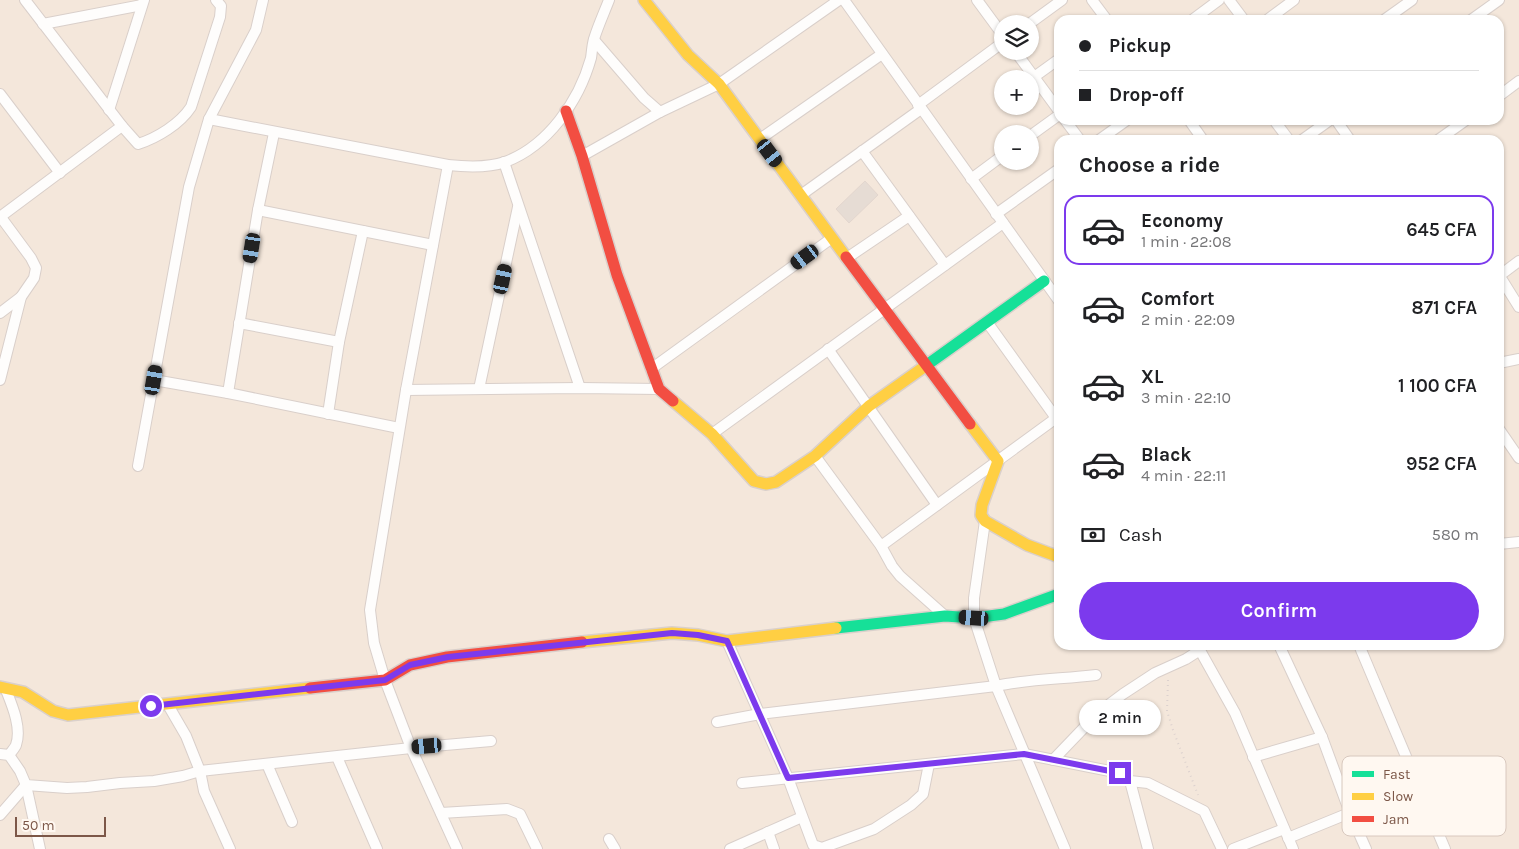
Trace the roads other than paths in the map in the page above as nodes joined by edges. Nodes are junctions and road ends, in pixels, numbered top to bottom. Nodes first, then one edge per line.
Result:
1 (25, 0) edge
2 (216, 0) edge
3 (263, 0) edge
4 (609, 0) edge
5 (644, 0) edge
6 (839, 0) edge
7 (844, 0) edge
8 (977, 0) edge
9 (1062, 0) edge
10 (1092, 0) edge
11 (1219, 0) edge
12 (1229, 0) edge
13 (1294, 0) edge
14 (1412, 0) edge
15 (1499, 0) edge
16 (143, 3) edge
17 (1103, 15) edge
18 (1199, 15) edge
19 (1240, 15) edge
20 (1273, 15) edge
21 (1391, 15) edge
22 (1478, 15) edge
23 (1039, 17) edge
24 (994, 23) edge
25 (43, 24) junction
26 (594, 40) junction
27 (994, 49) edge
28 (882, 54) junction
29 (1054, 63) edge
30 (1039, 73) edge
31 (1519, 82) edge
32 (719, 84) junction
33 (1039, 84) edge
34 (1504, 92) edge
35 (0, 94) edge
36 (1054, 104) edge
37 (920, 107) junction
38 (109, 110) junction
39 (566, 111) junction
40 (660, 112) junction
41 (209, 119) junction
42 (1054, 119) edge
43 (1120, 125) edge
44 (1323, 125) edge
45 (1459, 125) edge
46 (122, 126) junction
47 (1039, 130) edge
48 (1113, 130) junction
49 (274, 133) junction
50 (1106, 135) edge
51 (1116, 135) edge
52 (1309, 135) edge
53 (1445, 135) edge
54 (760, 139) junction
55 (862, 151) junction
56 (582, 156) junction
57 (504, 162) junction
58 (994, 162) edge
59 (448, 166) junction
60 (60, 173) junction
61 (1054, 174) edge
62 (971, 179) junction
63 (801, 195) junction
64 (519, 206) junction
65 (258, 210) junction
66 (996, 214) junction
67 (909, 216) junction
68 (0, 217) edge
69 (1003, 223) junction
70 (363, 231) junction
71 (832, 238) junction
72 (433, 245) junction
73 (847, 258) junction
74 (1519, 261) edge
75 (945, 265) junction
76 (1504, 272) edge
77 (1044, 281) junction
78 (1504, 284) edge
79 (1054, 295) edge
80 (21, 297) junction
81 (1519, 307) edge
82 (884, 309) junction
83 (0, 313) edge
84 (987, 322) junction
85 (239, 323) junction
86 (339, 342) junction
87 (828, 349) junction
88 (1519, 359) edge
89 (1504, 362) edge
90 (926, 366) junction
91 (651, 369) junction
92 (0, 380) edge
93 (154, 380) junction
94 (580, 388) junction
95 (659, 388) junction
96 (406, 390) junction
97 (479, 390) junction
98 (228, 393) junction
99 (869, 406) junction
100 (1054, 413) edge
101 (328, 414) junction
102 (1054, 419) edge
103 (400, 428) junction
104 (712, 434) junction
105 (1504, 436) edge
106 (815, 456) junction
107 (1519, 458) edge
108 (998, 461) junction
109 (138, 466) dead end
110 (937, 505) junction
111 (985, 521) junction
112 (1519, 542) edge
113 (1504, 544) edge
114 (881, 546) junction
115 (1054, 555) edge
116 (1054, 596) edge
117 (945, 616) junction
118 (974, 618) junction
119 (727, 641) junction
120 (1195, 650) edge
121 (1200, 650) edge
122 (1281, 650) edge
123 (1361, 650) edge
124 (1096, 675) dead end
125 (385, 680) junction
126 (996, 686) junction
127 (3, 688) edge
128 (168, 705) junction
129 (760, 714) junction
130 (717, 722) dead end
131 (1322, 737) junction
132 (491, 741) dead end
133 (411, 748) junction
134 (5, 754) edge
135 (1024, 754) junction
136 (1406, 756) edge
137 (337, 757) junction
138 (1254, 757) junction
139 (1053, 760) junction
140 (267, 764) junction
141 (929, 764) junction
142 (200, 771) junction
143 (788, 778) junction
144 (1130, 781) junction
145 (742, 783) dead end
146 (26, 785) junction
147 (1342, 791) edge
148 (442, 813) junction
149 (0, 815) edge
150 (1342, 816) edge
151 (802, 818) junction
152 (292, 822) dead end
153 (768, 832) junction
154 (1286, 834) junction
155 (1360, 836) edge
156 (1440, 836) edge
157 (610, 839) dead end
158 (40, 849) edge
159 (230, 849) edge
160 (377, 849) edge
161 (457, 849) edge
162 (537, 849) edge
163 (615, 849) edge
164 (730, 849) edge
165 (774, 849) edge
166 (1065, 849) edge
167 (1148, 849) edge
168 (1222, 849) edge
169 (1233, 849) edge
170 (1293, 849) edge
171 (1366, 849) edge
172 (1445, 849) edge

1 - 25 street
2 - 46 street
3 - 41 street
4 - 26 street
5 - 32 street
6 - 32 street
7 - 28 street
8 - 24 street
9 - 23 street
10 - 17 street
11 - 18 street
12 - 19 street
13 - 20 street
14 - 21 street
15 - 22 street
16 - 25 street
16 - 38 street
25 - 38 street
26 - 39 street
26 - 40 street
27 - 37 street
28 - 37 street
28 - 54 street
29 - 30 street
31 - 34 street
32 - 40 street
32 - 54 street
33 - 36 street
35 - 60 street
37 - 55 street
37 - 62 street
38 - 46 street
39 - 56 street
39 - 57 street
40 - 56 street
41 - 49 street
41 - 93 street
42 - 47 street
43 - 48 street
44 - 52 street
45 - 53 street
46 - 60 street
48 - 50 street
48 - 51 street
49 - 59 street
49 - 65 street
54 - 63 street
55 - 63 street
55 - 67 street
56 - 91 street
57 - 59 street
57 - 64 street
58 - 62 street
59 - 72 street
60 - 68 street
61 - 66 street
62 - 66 street
63 - 71 street
64 - 94 street
64 - 97 street
65 - 70 street
65 - 85 street
66 - 69 street
67 - 73 street
67 - 75 street
68 - 80 street
69 - 75 street
69 - 77 street
70 - 72 street
70 - 86 street
71 - 73 street
71 - 91 street
72 - 96 street
73 - 82 street
74 - 76 street
75 - 82 street
77 - 79 street
77 - 84 street
78 - 81 street
80 - 83 street
80 - 92 street
82 - 87 street
82 - 90 street
84 - 90 street
84 - 100 street
85 - 86 street
85 - 98 street
86 - 101 street
87 - 99 street
87 - 104 street
88 - 89 street
90 - 99 street
90 - 108 street
91 - 95 street
93 - 98 street
93 - 109 street
94 - 95 street
94 - 97 street
95 - 104 street
96 - 97 street
96 - 103 street
98 - 101 street
99 - 106 street
99 - 110 street
101 - 103 street
102 - 108 street
103 - 125 street
104 - 106 street
105 - 107 street
106 - 114 street
108 - 110 street
108 - 111 street
110 - 114 street
111 - 115 street
111 - 118 street
112 - 113 street
114 - 117 street
116 - 118 street
117 - 118 street
117 - 119 street
118 - 126 street
119 - 125 street
119 - 129 street
120 - 139 street
121 - 138 street
122 - 131 street
123 - 136 street
124 - 126 street
125 - 128 street
125 - 133 street
126 - 129 street
126 - 135 street
127 - 128 street
127 - 134 street
128 - 142 street
129 - 130 street
129 - 143 street
131 - 138 street
131 - 147 street
132 - 133 street
133 - 137 street
133 - 148 street
134 - 146 street
135 - 139 street
135 - 141 street
135 - 166 street
137 - 140 street
137 - 160 street
138 - 154 street
139 - 144 street
140 - 142 street
140 - 152 street
141 - 143 street
141 - 151 street
142 - 146 street
142 - 159 street
143 - 145 street
143 - 151 street
144 - 167 street
144 - 168 street
146 - 149 street
146 - 158 street
148 - 161 street
148 - 162 street
150 - 154 street
151 - 153 street
153 - 164 street
153 - 165 street
154 - 169 street
154 - 170 street
155 - 171 street
156 - 172 street
157 - 163 street

